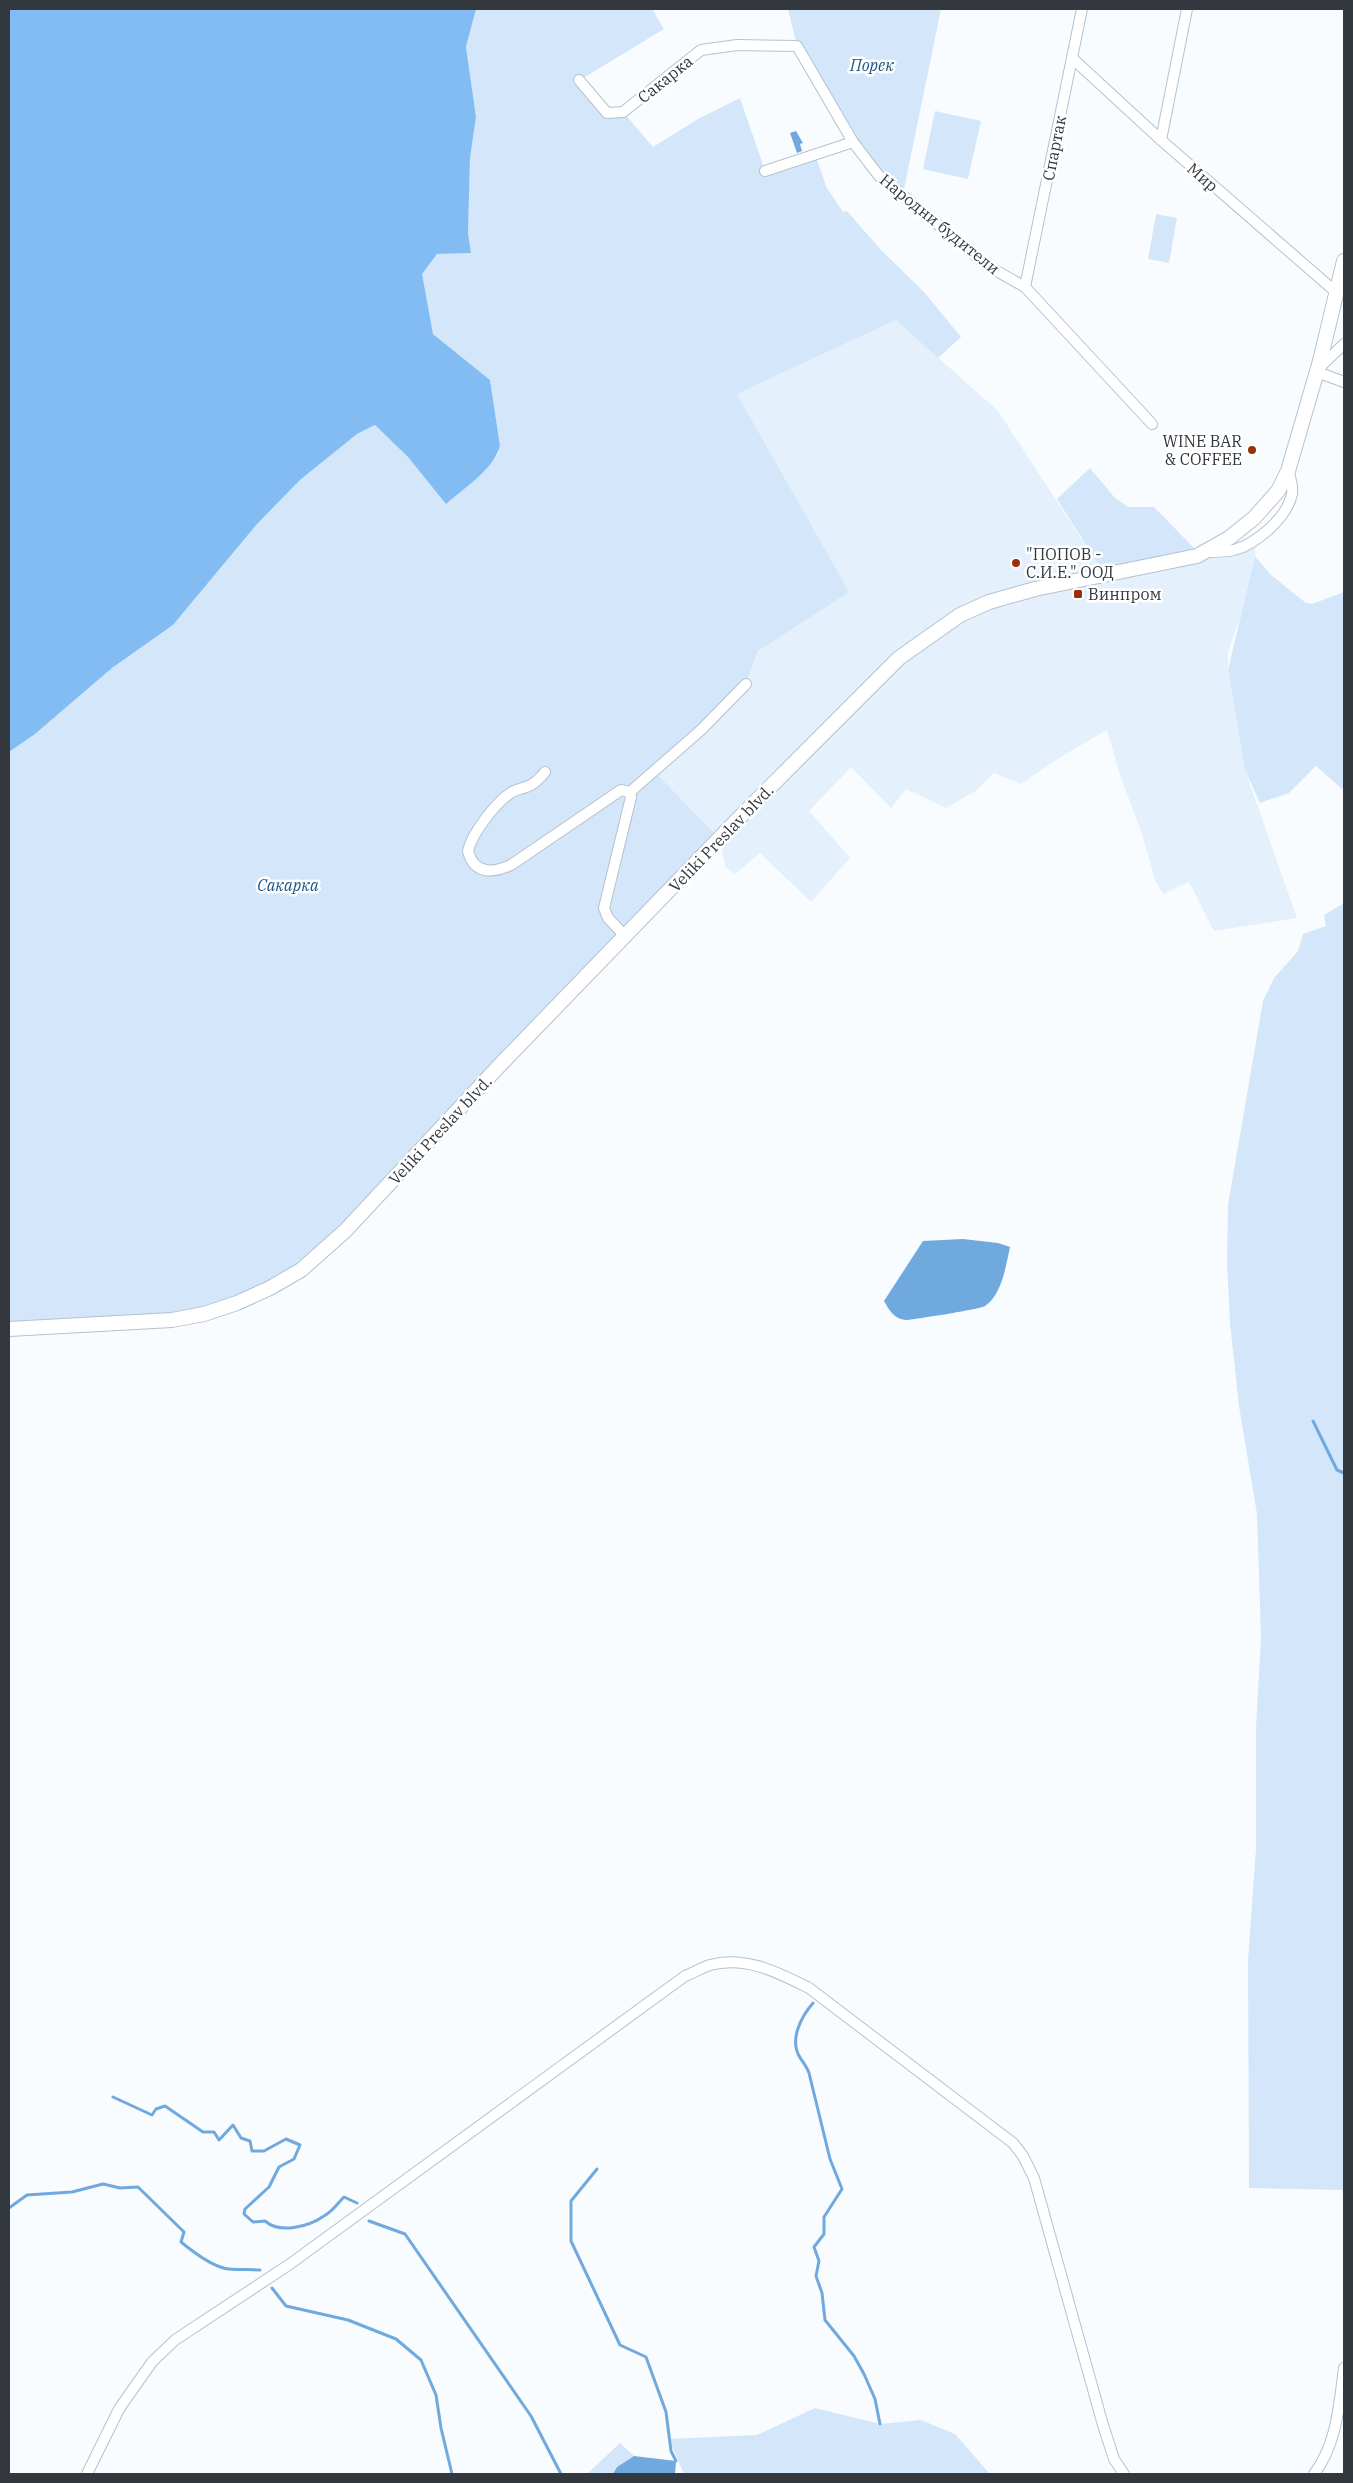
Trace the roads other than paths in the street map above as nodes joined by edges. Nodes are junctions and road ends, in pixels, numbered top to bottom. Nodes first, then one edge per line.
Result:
1 (1082, 9) edge
2 (1187, 9) edge
3 (796, 46) joint
4 (1072, 58) junction
5 (580, 80) dead end
6 (1160, 140) junction
7 (854, 142) junction
8 (765, 171) dead end
9 (1344, 261) edge
10 (1025, 286) junction
11 (1338, 302) edge
12 (1344, 344) edge
13 (1317, 371) junction
14 (1344, 382) edge
15 (1152, 424) dead end
16 (1297, 442) junction
17 (1168, 561) junction
18 (746, 684) dead end
19 (545, 772) dead end
20 (630, 792) junction
21 (626, 937) junction
22 (9, 1329) edge
23 (1344, 2368) edge
24 (87, 2474) edge
25 (1124, 2474) edge
26 (1314, 2474) edge

1 - 4 street, Спартак
2 - 6 street
3 - 5 street, Сакарка
3 - 7 street, Народни будители
4 - 6 street, Мир
4 - 10 street, Спартак
6 - 11 street, Мир
7 - 8 street
7 - 10 street, Народни будители
9 - 11 main road, Veliki Preslav blvd.
10 - 15 street, Народни будители
11 - 13 main road, Veliki Preslav blvd.
12 - 13 street
13 - 14 street
13 - 16 main road, Veliki Preslav blvd.
16 - 17 main road, Veliki Preslav blvd.
16 - 17 main road, Veliki Preslav blvd.
17 - 21 main road, Veliki Preslav blvd.
18 - 20 street
19 - 20 street
20 - 21 street
21 - 22 main road, Veliki Preslav blvd.
23 - 26 street
24 - 25 street

